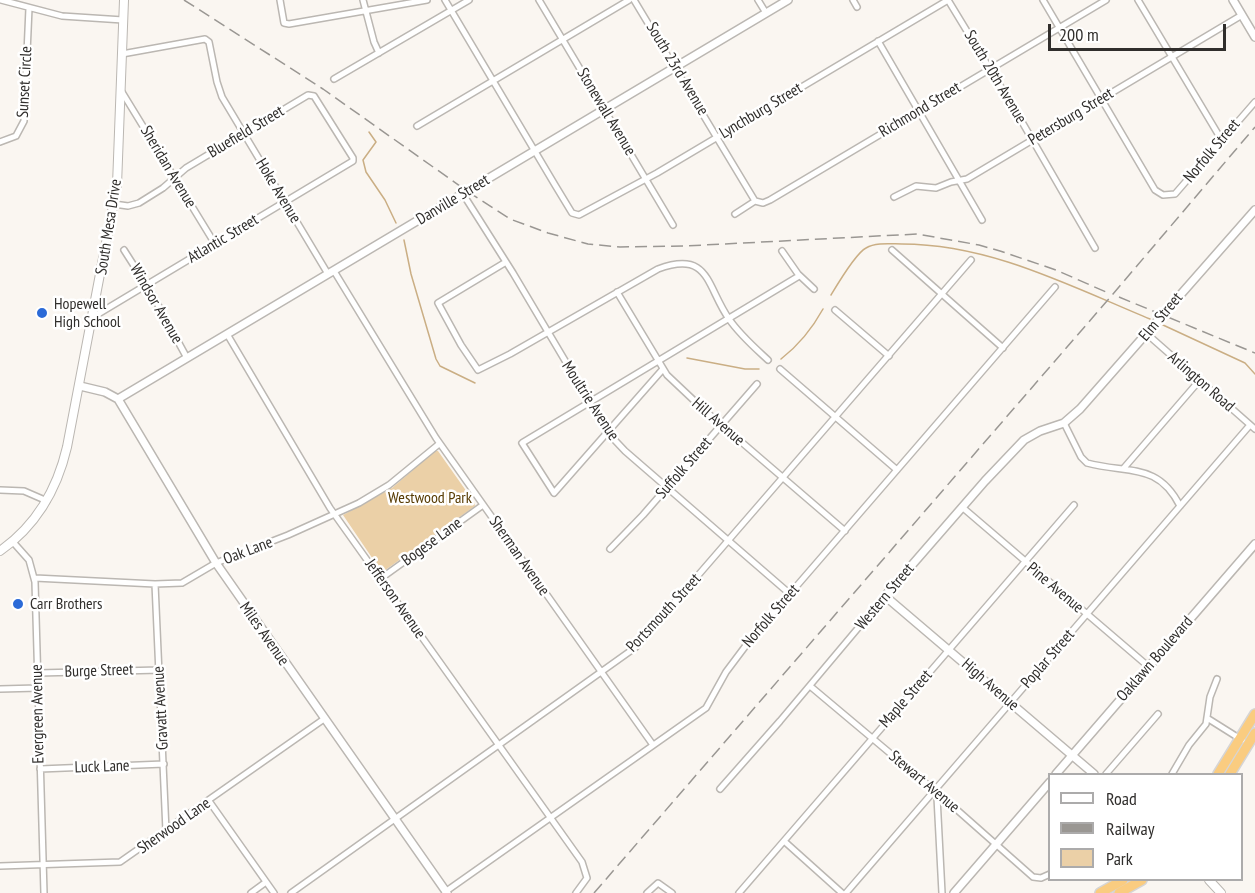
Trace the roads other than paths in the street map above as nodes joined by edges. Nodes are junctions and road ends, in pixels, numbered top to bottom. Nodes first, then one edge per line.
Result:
1 (1, 0) edge
2 (124, 0) edge
3 (280, 0) edge
4 (363, 0) edge
5 (427, 0) edge
6 (445, 0) edge
7 (469, 0) edge
8 (539, 0) edge
9 (629, 0) edge
10 (634, 0) edge
11 (758, 0) edge
12 (788, 0) edge
13 (853, 0) edge
14 (948, 0) edge
15 (1043, 0) edge
16 (1106, 0) edge
17 (1138, 0) edge
18 (1233, 0) edge
19 (857, 7) dead end
20 (29, 8) junction
21 (365, 10) junction
22 (450, 11) junction
23 (766, 13) junction
24 (1242, 15) junction
25 (123, 20) junction
26 (1059, 28) junction
27 (1255, 37) edge
28 (563, 40) junction
29 (878, 41) junction
30 (379, 53) junction
31 (122, 54) junction
32 (1172, 57) junction
33 (675, 67) junction
34 (990, 69) junction
35 (334, 79) dead end
36 (493, 81) junction
37 (121, 91) junction
38 (1102, 99) junction
39 (1255, 102) edge
40 (604, 110) junction
41 (919, 111) junction
42 (417, 126) dead end
43 (244, 134) junction
44 (717, 136) junction
45 (1221, 139) junction
46 (1032, 141) junction
47 (0, 142) edge
48 (535, 151) junction
49 (353, 161) joint
50 (174, 178) junction
51 (646, 178) junction
52 (960, 181) junction
53 (463, 194) junction
54 (894, 197) dead end
55 (755, 201) junction
56 (285, 202) junction
57 (114, 204) junction
58 (1255, 210) edge
59 (735, 214) dead end
60 (982, 220) dead end
61 (673, 225) dead end
62 (215, 244) junction
63 (1095, 248) dead end
64 (124, 250) dead end
65 (892, 250) dead end
66 (782, 251) dead end
67 (970, 260) dead end
68 (506, 262) junction
69 (330, 272) junction
70 (799, 276) junction
71 (146, 285) junction
72 (1055, 288) dead end
73 (814, 289) dead end
74 (617, 292) junction
75 (942, 293) junction
76 (836, 310) dead end
77 (93, 317) junction
78 (729, 318) junction
79 (548, 332) junction
80 (227, 334) junction
81 (1147, 334) junction
82 (1003, 348) junction
83 (889, 356) junction
84 (187, 358) junction
85 (768, 360) dead end
86 (658, 361) junction
87 (663, 369) junction
88 (780, 369) dead end
89 (1199, 381) junction
90 (757, 384) dead end
91 (80, 386) junction
92 (118, 399) junction
93 (589, 403) junction
94 (835, 417) junction
95 (1064, 423) junction
96 (721, 425) junction
97 (1253, 427) edge
98 (608, 433) junction
99 (439, 444) junction
100 (1123, 469) junction
101 (897, 470) junction
102 (783, 478) junction
103 (668, 487) junction
104 (0, 490) edge
105 (47, 501) junction
106 (483, 505) junction
107 (1074, 505) dead end
108 (1180, 506) junction
109 (962, 507) junction
110 (335, 515) junction
111 (845, 531) junction
112 (729, 541) junction
113 (13, 542) junction
114 (1255, 544) edge
115 (610, 549) dead end
116 (0, 551) edge
117 (1023, 562) junction
118 (216, 563) junction
119 (35, 579) junction
120 (380, 579) junction
121 (155, 584) junction
122 (790, 594) junction
123 (885, 596) junction
124 (1087, 614) junction
125 (949, 650) junction
126 (1149, 667) junction
127 (160, 669) junction
128 (38, 673) junction
129 (602, 673) junction
130 (1217, 678) dead end
131 (810, 686) junction
132 (38, 688) junction
133 (0, 689) edge
134 (1009, 702) junction
135 (1158, 714) dead end
136 (1255, 714) edge
137 (1207, 718) junction
138 (324, 719) junction
139 (1255, 733) edge
140 (872, 739) junction
141 (1244, 742) junction
142 (653, 745) junction
143 (499, 746) junction
144 (1072, 756) junction
145 (164, 764) junction
146 (40, 769) junction
147 (1057, 773) edge
148 (1093, 773) edge
149 (1107, 773) edge
150 (1173, 773) edge
151 (1219, 773) edge
152 (1230, 773) edge
153 (1048, 784) edge
154 (720, 789) dead end
155 (934, 790) junction
156 (208, 801) junction
157 (550, 818) junction
158 (396, 819) junction
159 (166, 831) junction
160 (784, 841) junction
161 (996, 844) junction
162 (43, 865) junction
163 (0, 866) edge
164 (1048, 874) edge
165 (1120, 881) edge
166 (1139, 881) edge
167 (1211, 881) edge
168 (266, 882) junction
169 (446, 892) edge
170 (44, 893) edge
171 (251, 893) edge
172 (274, 893) edge
173 (291, 893) edge
174 (576, 893) edge
175 (647, 893) edge
176 (672, 893) edge
177 (739, 893) edge
178 (844, 893) edge
179 (942, 893) edge
180 (954, 893) edge
181 (1100, 893) edge
182 (1119, 893) edge
183 (1221, 893) edge

1 - 20 street
2 - 25 main road, South Mesa Drive
3 - 21 street
4 - 21 street
5 - 21 street
6 - 22 street
7 - 22 street
8 - 28 street, Stonewall Avenue
9 - 28 street
10 - 33 street, South 23rd Avenue
11 - 23 street
12 - 23 street, Danville Street
13 - 19 street
14 - 29 street, Lynchburg Street
14 - 34 street, South 20th Avenue
15 - 26 street
16 - 26 street, Richmond Street
17 - 32 street
18 - 24 street
20 - 25 street
20 - 47 street, Sunset Circle
21 - 30 street
22 - 30 street
22 - 36 street
23 - 33 street, Danville Street
24 - 27 street
24 - 32 street, Petersburg Street
25 - 31 main road, South Mesa Drive
26 - 34 street, Richmond Street
26 - 38 street
28 - 36 street
28 - 40 street, Stonewall Avenue
29 - 41 street
29 - 44 street, Lynchburg Street
30 - 35 street
31 - 37 main road, South Mesa Drive
31 - 43 street, Hoke Avenue
32 - 38 street, Petersburg Street
32 - 45 street
33 - 40 street, Danville Street
33 - 44 street, South 23rd Avenue
34 - 41 street, Richmond Street
34 - 46 street, South 20th Avenue
36 - 42 street
36 - 48 street
37 - 50 street, Sheridan Avenue
37 - 57 main road, South Mesa Drive
38 - 45 street, Norfolk Street
38 - 46 street, Petersburg Street
39 - 45 street, Norfolk Street
40 - 48 street, Danville Street
40 - 51 street, Stonewall Avenue
41 - 52 street
41 - 55 street, Richmond Street
43 - 49 street, Bluefield Street
43 - 50 street, Bluefield Street
43 - 56 street, Hoke Avenue
44 - 51 street, Lynchburg Street
44 - 55 street, South 23rd Avenue
46 - 52 street, Petersburg Street
46 - 63 street, South 20th Avenue
48 - 51 street, Lynchburg Street
48 - 53 street, Danville Street
49 - 56 street, Atlantic Street
50 - 57 street, Bluefield Street
50 - 62 street, Sheridan Avenue
51 - 61 street, Stonewall Avenue
52 - 54 street, Petersburg Street
52 - 60 street
53 - 68 street, Moultrie Avenue
53 - 69 street, Danville Street
55 - 59 street, Richmond Street
56 - 62 street, Atlantic Street
56 - 69 street, Hoke Avenue
57 - 77 main road, South Mesa Drive
58 - 81 street, Elm Street
62 - 71 street, Atlantic Street
64 - 71 street, Windsor Avenue
65 - 75 street
66 - 70 street
67 - 75 street, Portsmouth Street
68 - 79 street, Moultrie Avenue
68 - 79 street
69 - 80 street, Danville Street
69 - 99 street, Sherman Avenue
70 - 73 street
70 - 78 street
71 - 77 street, Atlantic Street
71 - 84 street, Windsor Avenue
72 - 82 street, Norfolk Street
74 - 78 street
74 - 79 street
74 - 86 street, Hill Avenue
75 - 82 street
75 - 83 street, Portsmouth Street
76 - 83 street
77 - 91 main road, South Mesa Drive
78 - 85 street
78 - 86 street
79 - 93 street, Moultrie Avenue
80 - 84 street, Danville Street
80 - 110 street, Jefferson Avenue
81 - 89 street, Arlington Road
81 - 95 street, Elm Street
82 - 101 street, Norfolk Street
83 - 94 street, Portsmouth Street
84 - 92 street, Danville Street
86 - 87 street, Hill Avenue
86 - 93 street
87 - 96 street, Hill Avenue
87 - 98 street
88 - 94 street
89 - 97 street, Arlington Road
89 - 100 street
90 - 96 street, Suffolk Street
91 - 92 street
91 - 105 main road, South Mesa Drive
92 - 118 street, Miles Avenue
93 - 98 street, Moultrie Avenue
93 - 98 street
94 - 101 street
94 - 102 street, Portsmouth Street
95 - 100 street
95 - 109 street, Western Street
96 - 102 street, Hill Avenue
96 - 103 street, Suffolk Street
97 - 108 street, Poplar Street
98 - 103 street, Moultrie Avenue
99 - 106 street, Sherman Avenue
99 - 110 street, Oak Lane
100 - 108 street
101 - 111 street, Norfolk Street
102 - 111 street, Hill Avenue
102 - 112 street, Portsmouth Street
103 - 112 street, Moultrie Avenue
103 - 115 street, Suffolk Street
104 - 105 street
105 - 113 main road, South Mesa Drive
106 - 120 street, Bogese Lane
106 - 129 street, Sherman Avenue
107 - 117 street, Maple Street
108 - 124 street, Poplar Street
109 - 117 street, Pine Avenue
109 - 123 street, Western Street
110 - 118 street, Oak Lane
110 - 120 street, Jefferson Avenue
111 - 122 street, Norfolk Street
112 - 122 street, Moultrie Avenue
112 - 129 street, Portsmouth Street
113 - 116 main road, South Mesa Drive
113 - 119 street, Evergreen Avenue
114 - 126 street, Oaklawn Boulevard
117 - 124 street, Pine Avenue
117 - 125 street, Maple Street
118 - 121 street, Oak Lane
118 - 138 street, Miles Avenue
119 - 121 street, Oak Lane
119 - 128 street, Evergreen Avenue
120 - 143 street, Jefferson Avenue
121 - 127 street, Gravatt Avenue
122 - 142 street, Norfolk Street
123 - 125 street, High Avenue
123 - 131 street, Western Street
124 - 126 street, Pine Avenue
124 - 134 street, Poplar Street
125 - 134 street, High Avenue
125 - 140 street, Maple Street
126 - 144 street, Oaklawn Boulevard
127 - 128 street, Burge Street
127 - 145 street, Gravatt Avenue
128 - 132 street, Evergreen Avenue
129 - 142 street, Sherman Avenue
129 - 143 street, Portsmouth Street
130 - 137 street
131 - 140 street, Stewart Avenue
131 - 154 street, Western Street
132 - 133 street
132 - 146 street, Evergreen Avenue
134 - 144 street, High Avenue
134 - 155 street, Poplar Street
135 - 149 street
136 - 141 highway
137 - 141 street
137 - 150 street
138 - 156 street, Sherwood Lane
138 - 158 street, Miles Avenue
139 - 141 highway
140 - 155 street, Stewart Avenue
140 - 160 street, Maple Street
141 - 151 highway
141 - 152 highway
142 - 157 street, Norfolk Street
143 - 157 street, Jefferson Avenue
143 - 158 street, Portsmouth Street
144 - 147 street, Oaklawn Boulevard
144 - 148 street, High Avenue
145 - 146 street, Luck Lane
145 - 159 street, Gravatt Avenue
146 - 162 street, Evergreen Avenue
153 - 161 street
155 - 161 street, Stewart Avenue
155 - 178 street, Poplar Street
155 - 179 street
156 - 159 street, Sherwood Lane
156 - 168 street
157 - 169 street, Norfolk Street
157 - 174 street, Jefferson Avenue
158 - 169 street, Miles Avenue
158 - 173 street, Portsmouth Street
159 - 162 street, Sherwood Lane
160 - 177 street, Maple Street
160 - 178 street
161 - 164 street, Stewart Avenue
161 - 180 street
162 - 163 street, Sherwood Lane
162 - 170 street, Evergreen Avenue
165 - 181 highway
166 - 182 highway
167 - 183 main road
168 - 171 street
168 - 172 street
175 - 176 street

